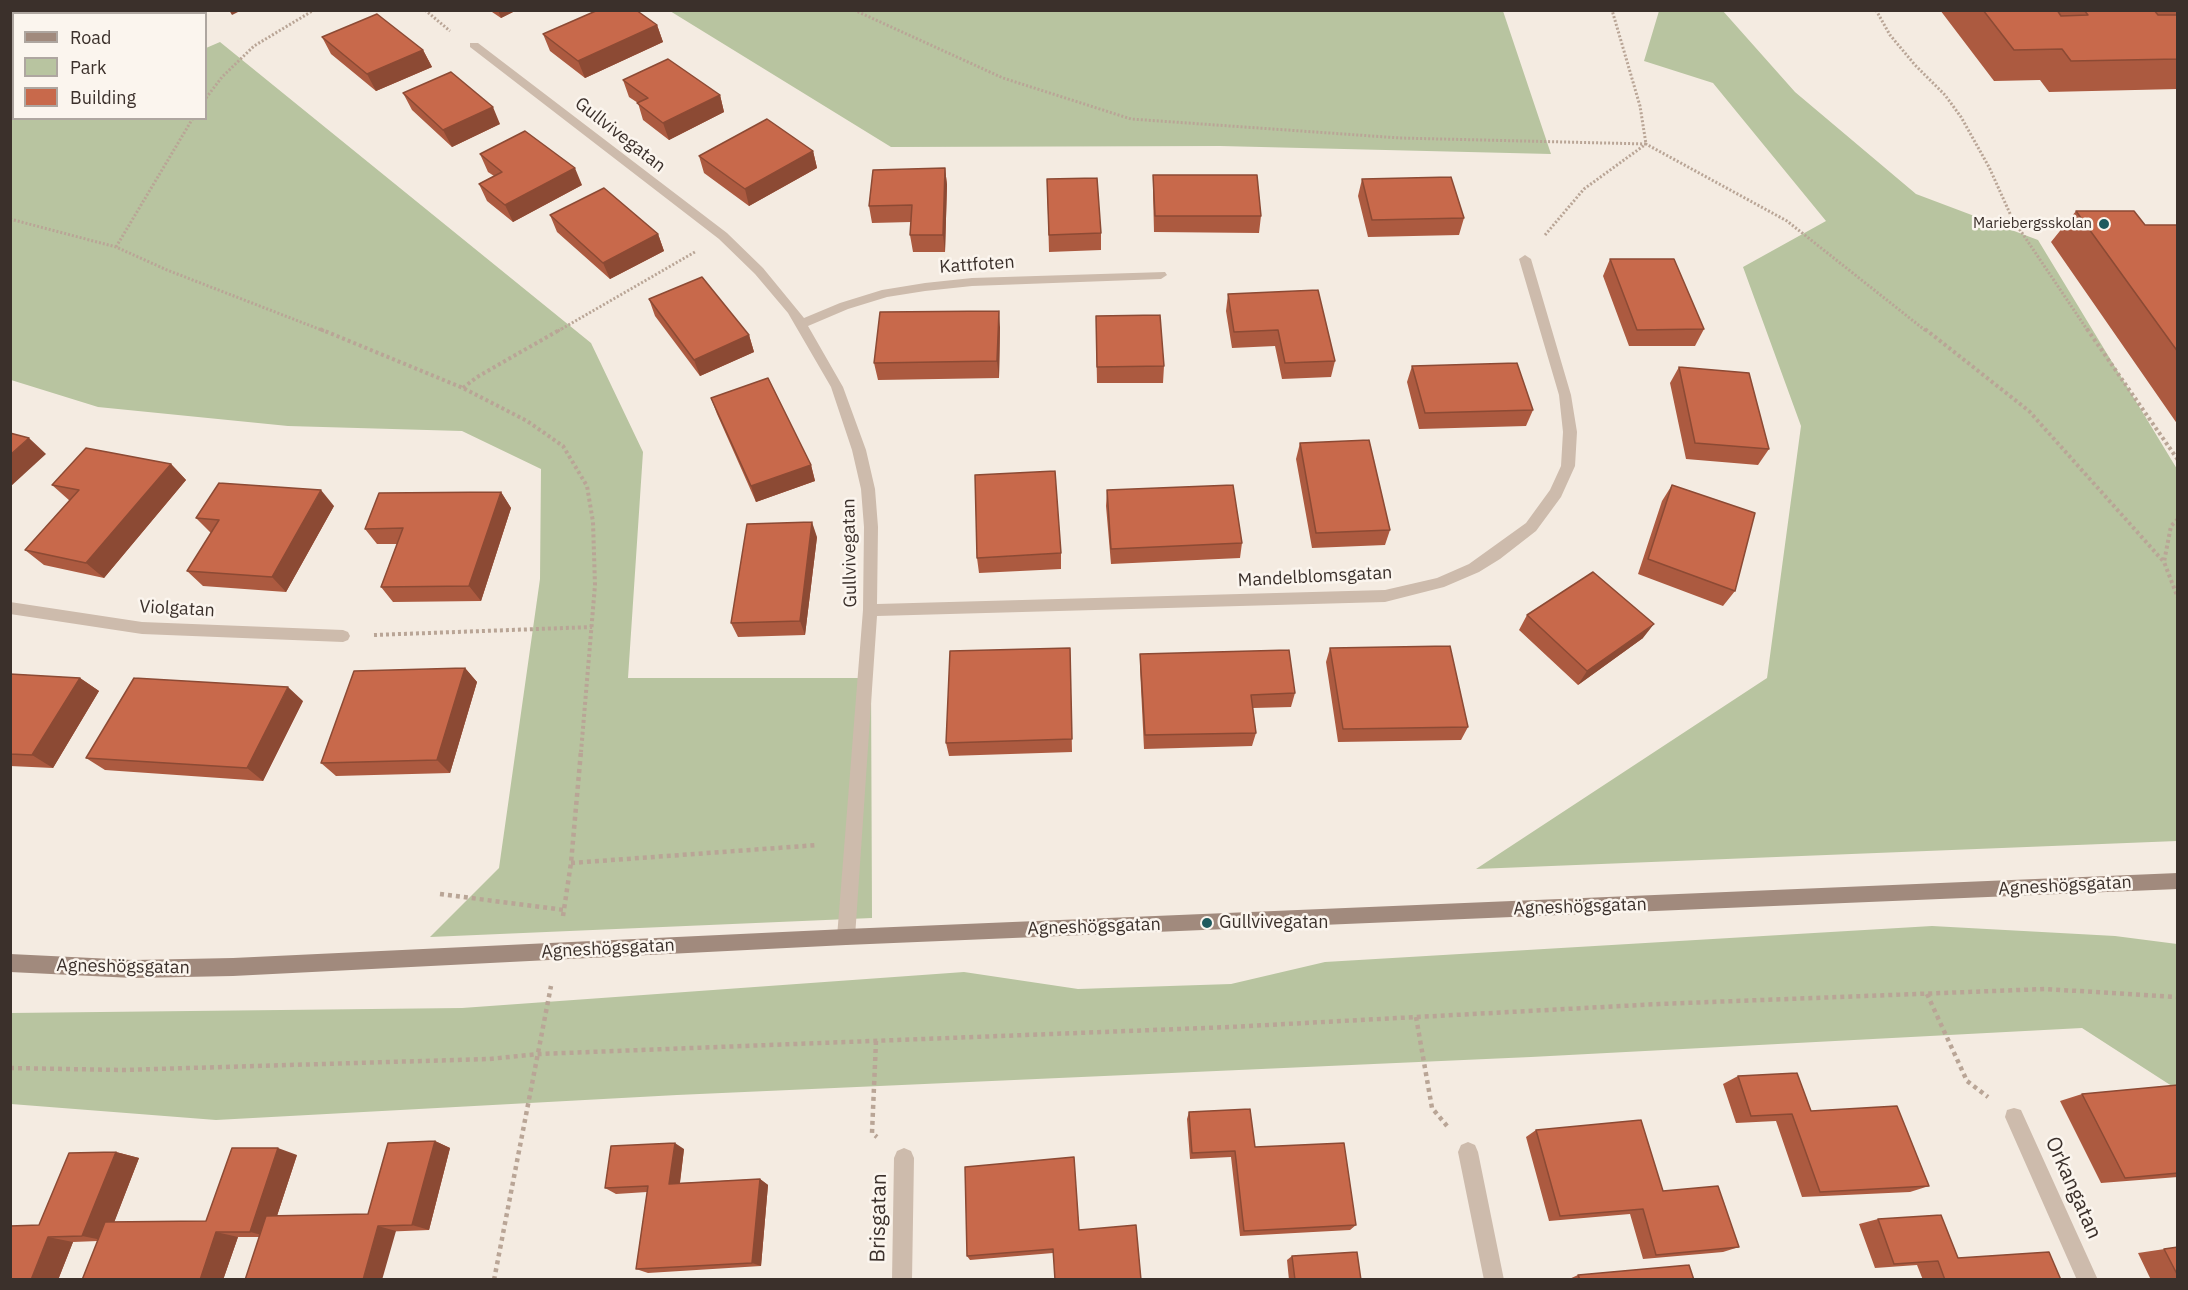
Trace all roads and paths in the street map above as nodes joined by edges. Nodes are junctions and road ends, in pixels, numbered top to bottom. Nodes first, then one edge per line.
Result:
1 (314, 10) edge
2 (854, 10) edge
3 (1612, 10) edge
4 (1876, 10) edge
5 (474, 45) dead end
6 (207, 97) edge
7 (192, 120) edge
8 (1646, 144) junction
9 (10, 219) edge
10 (723, 236) junction
11 (116, 247) junction
12 (1525, 259) joint
13 (1161, 275) dead end
14 (802, 324) junction
15 (463, 388) junction
16 (2178, 460) edge
17 (2178, 519) edge
18 (2164, 562) junction
19 (2178, 598) edge
20 (10, 608) edge
21 (870, 610) junction
22 (592, 627) junction
23 (343, 636) joint
24 (853, 843) junction
25 (571, 864) junction
26 (2178, 881) edge
27 (440, 894) dead end
28 (564, 910) junction
29 (846, 937) junction
30 (557, 951) junction
31 (10, 963) edge
32 (1927, 994) junction
33 (2178, 997) edge
34 (1416, 1017) junction
35 (876, 1041) junction
36 (539, 1054) junction
37 (10, 1068) edge
38 (2014, 1117) joint
39 (1468, 1152) joint
40 (904, 1158) joint
41 (494, 1280) edge
42 (902, 1280) edge
43 (1494, 1280) edge
44 (2088, 1280) edge

1 - 6 path
2 - 8 path
3 - 8 path
4 - 16 path
5 - 10 street, Gullvivegatan
7 - 11 path
8 - 12 path
8 - 18 path
9 - 11 path
10 - 14 street, Gullvivegatan
10 - 15 path
11 - 15 path
12 - 21 street, Mandelblomsgatan
13 - 14 street, Kattfoten
14 - 21 street, Gullvivegatan
15 - 22 path
17 - 18 path
18 - 19 path
20 - 23 street, Violgatan
21 - 24 street, Gullvivegatan
22 - 23 path
22 - 25 path
24 - 25 path
24 - 29 street, Gullvivegatan
25 - 28 path
26 - 29 street, Agneshögsgatan
27 - 28 path
28 - 30 path
29 - 30 street, Agneshögsgatan
30 - 31 street, Agneshögsgatan
30 - 36 path
32 - 33 path
32 - 34 path
32 - 38 path
34 - 35 path
34 - 39 path
35 - 36 path
35 - 40 path
36 - 37 path
36 - 41 path
38 - 44 street, Orkangatan
39 - 43 street
40 - 42 street, Brisgatan

